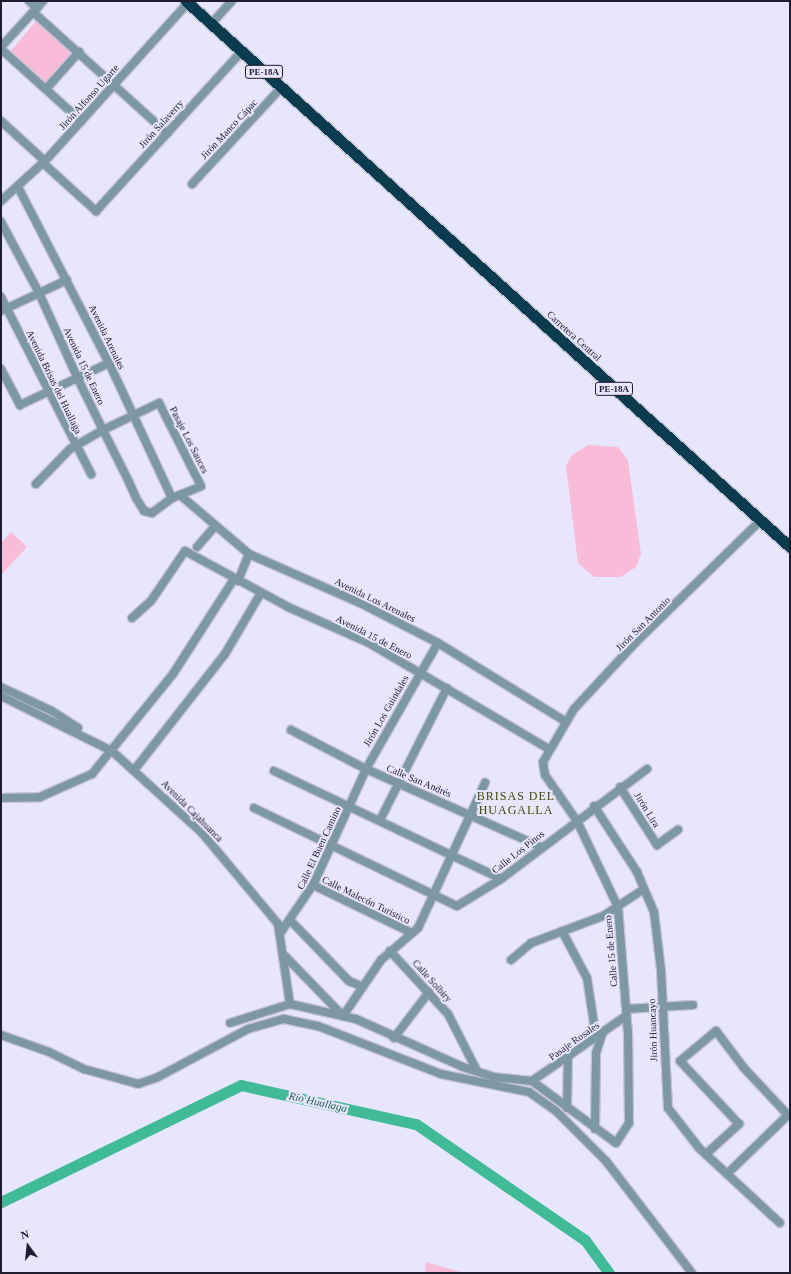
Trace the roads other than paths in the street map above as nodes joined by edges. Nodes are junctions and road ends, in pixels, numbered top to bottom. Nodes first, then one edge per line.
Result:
1 (29, 1) edge
2 (43, 1) edge
3 (232, 1) edge
4 (187, 2) edge
5 (35, 10) junction
6 (211, 24) junction
7 (1, 48) edge
8 (79, 52) junction
9 (241, 52) junction
10 (114, 84) junction
11 (46, 88) junction
12 (281, 88) junction
13 (1, 121) edge
14 (81, 121) junction
15 (167, 133) junction
16 (44, 162) junction
17 (192, 184) dead end
18 (18, 187) junction
19 (1, 201) edge
20 (1, 222) edge
21 (67, 280) junction
22 (39, 293) junction
23 (1, 297) edge
24 (4, 310) edge
25 (109, 363) junction
26 (1, 369) edge
27 (78, 379) junction
28 (48, 392) junction
29 (133, 415) junction
30 (103, 430) junction
31 (75, 446) junction
32 (91, 474) dead end
33 (36, 484) dead end
34 (180, 495) junction
35 (172, 498) junction
36 (761, 520) junction
37 (216, 526) junction
38 (197, 547) dead end
39 (790, 547) edge
40 (249, 554) junction
41 (236, 580) junction
42 (261, 593) junction
43 (132, 618) dead end
44 (438, 643) junction
45 (420, 672) junction
46 (1, 687) edge
47 (447, 688) junction
48 (1, 696) edge
49 (565, 721) junction
50 (291, 730) dead end
51 (91, 739) junction
52 (549, 749) junction
53 (112, 751) junction
54 (135, 769) junction
55 (366, 769) junction
56 (647, 769) dead end
57 (274, 772) dead end
58 (396, 782) junction
59 (485, 783) dead end
60 (620, 787) junction
61 (1, 798) edge
62 (350, 806) junction
63 (594, 806) junction
64 (254, 808) dead end
65 (470, 814) junction
66 (380, 820) junction
67 (577, 821) junction
68 (678, 830) dead end
69 (331, 846) junction
70 (541, 847) junction
71 (453, 854) junction
72 (501, 879) junction
73 (314, 885) junction
74 (644, 889) junction
75 (433, 895) junction
76 (618, 907) junction
77 (290, 920) junction
78 (562, 931) junction
79 (281, 932) junction
80 (410, 932) junction
81 (390, 951) junction
82 (283, 954) junction
83 (511, 960) dead end
84 (363, 987) junction
85 (429, 992) junction
86 (289, 1004) junction
87 (693, 1005) dead end
88 (662, 1008) junction
89 (626, 1012) junction
90 (343, 1016) junction
91 (230, 1023) dead end
92 (269, 1023) junction
93 (1, 1035) edge
94 (599, 1035) junction
95 (394, 1038) junction
96 (568, 1056) junction
97 (477, 1071) junction
98 (532, 1081) junction
99 (567, 1108) junction
100 (595, 1130) junction
101 (706, 1154) junction
102 (727, 1174) junction
103 (780, 1223) dead end
104 (692, 1273) edge

1 - 5 street
2 - 5 street
3 - 6 street
4 - 6 highway, PE-18A
4 - 10 street, Jirón Alfonso Ugarte
5 - 7 street
5 - 8 street
6 - 9 highway, PE-18A
7 - 11 street
8 - 10 street
8 - 11 street
9 - 12 highway, PE-18A
9 - 15 street, Jirón Salaverry
10 - 14 street, Jirón Alfonso Ugarte
10 - 15 street
11 - 14 street
12 - 17 street, Jirón Manco Cápac
12 - 36 highway, Carretera Central / PE-18A
13 - 16 street
14 - 16 street, Jirón Alfonso Ugarte
15 - 16 street, Jirón Salaverry
16 - 18 street, Jirón Alfonso Ugarte
18 - 19 street, Jirón Alfonso Ugarte
18 - 21 street, Avenida Arenales
20 - 22 street, Avenida 15 de Enero
21 - 22 street
21 - 25 street, Avenida Arenales
22 - 24 street
22 - 27 street, Avenida 15 de Enero
23 - 24 street, Avenida Brisas del Huallaga
24 - 28 street, Avenida Brisas del Huallaga
25 - 27 street
25 - 29 street, Avenida Arenales
26 - 28 street
27 - 28 street
27 - 30 street, Avenida 15 de Enero
28 - 31 street, Avenida Brisas del Huallaga
29 - 30 street
29 - 34 street, Pasaje Los Sauces
29 - 35 street, Avenida Arenales
30 - 31 street
30 - 35 street, Avenida 15 de Enero
31 - 32 street, Avenida Brisas del Huallaga
31 - 33 street
34 - 35 street
34 - 37 street, Avenida Los Arenales
36 - 39 highway, Carretera Central / PE-18A
36 - 49 street, Jirón San Antonio
37 - 38 street
37 - 40 street, Avenida Los Arenales
40 - 41 street
40 - 44 street, Avenida Los Arenales
41 - 42 street, Avenida 15 de Enero
41 - 43 street, Avenida 15 de Enero
41 - 53 street
42 - 45 street, Avenida 15 de Enero
42 - 54 street
44 - 45 street, Jirón Los Guindales
44 - 49 street, Avenida Los Arenales
45 - 47 street, Avenida 15 de Enero
45 - 55 street, Jirón Los Guindales
46 - 51 street
47 - 52 street, Avenida 15 de Enero
47 - 58 street
48 - 51 street, Avenida Cajahuanca
49 - 52 street, Jirón San Antonio
50 - 55 street, Calle San Andrés
51 - 53 street, Avenida Cajahuanca
52 - 67 street, Calle 15 de Enero
53 - 54 street, Avenida Cajahuanca
53 - 61 street
54 - 79 street, Avenida Cajahuanca
55 - 58 street, Calle San Andrés
55 - 62 street, Calle El Buen Camino
56 - 60 street, Calle Los Pinos
57 - 62 street
58 - 65 street, Calle San Andrés
58 - 66 street
59 - 65 street
60 - 63 street, Calle Los Pinos
60 - 68 street, Jirón Lira
62 - 66 street
62 - 69 street, Calle El Buen Camino
63 - 67 street, Calle Los Pinos
63 - 74 street, Jirón Huancayo
64 - 69 street
65 - 70 street, Calle San Andrés
65 - 71 street
66 - 71 street
67 - 70 street, Calle Los Pinos
67 - 76 street, Calle 15 de Enero
69 - 73 street, Calle El Buen Camino
69 - 75 street
70 - 72 street, Calle Los Pinos
71 - 72 street
71 - 75 street
72 - 75 street, Calle Los Pinos
73 - 77 street, Calle El Buen Camino
73 - 80 street, Calle Malecón Turistico
74 - 76 street
74 - 88 street, Jirón Huancayo
75 - 80 street
76 - 78 street
76 - 89 street, Calle 15 de Enero
77 - 79 street, Calle El Buen Camino
77 - 84 street
78 - 83 street
78 - 94 street
79 - 82 street
80 - 81 street
81 - 84 street
81 - 85 street, Calle Soibiry
82 - 86 street
82 - 90 street
84 - 90 street
85 - 95 street
85 - 97 street, Calle Soibiry
86 - 90 street
86 - 91 street
86 - 92 street
87 - 88 street
88 - 89 street
88 - 101 street, Jirón Huancayo
89 - 94 street, Pasaje Rosales
89 - 100 street, Calle 15 de Enero
90 - 95 street
92 - 93 street
92 - 104 street
94 - 96 street, Pasaje Rosales
94 - 100 street
95 - 97 street
96 - 98 street, Pasaje Rosales
96 - 99 street
97 - 98 street
98 - 99 street
99 - 100 street
101 - 102 street, Jirón Huancayo
101 - 102 street
102 - 103 street, Jirón Huancayo

